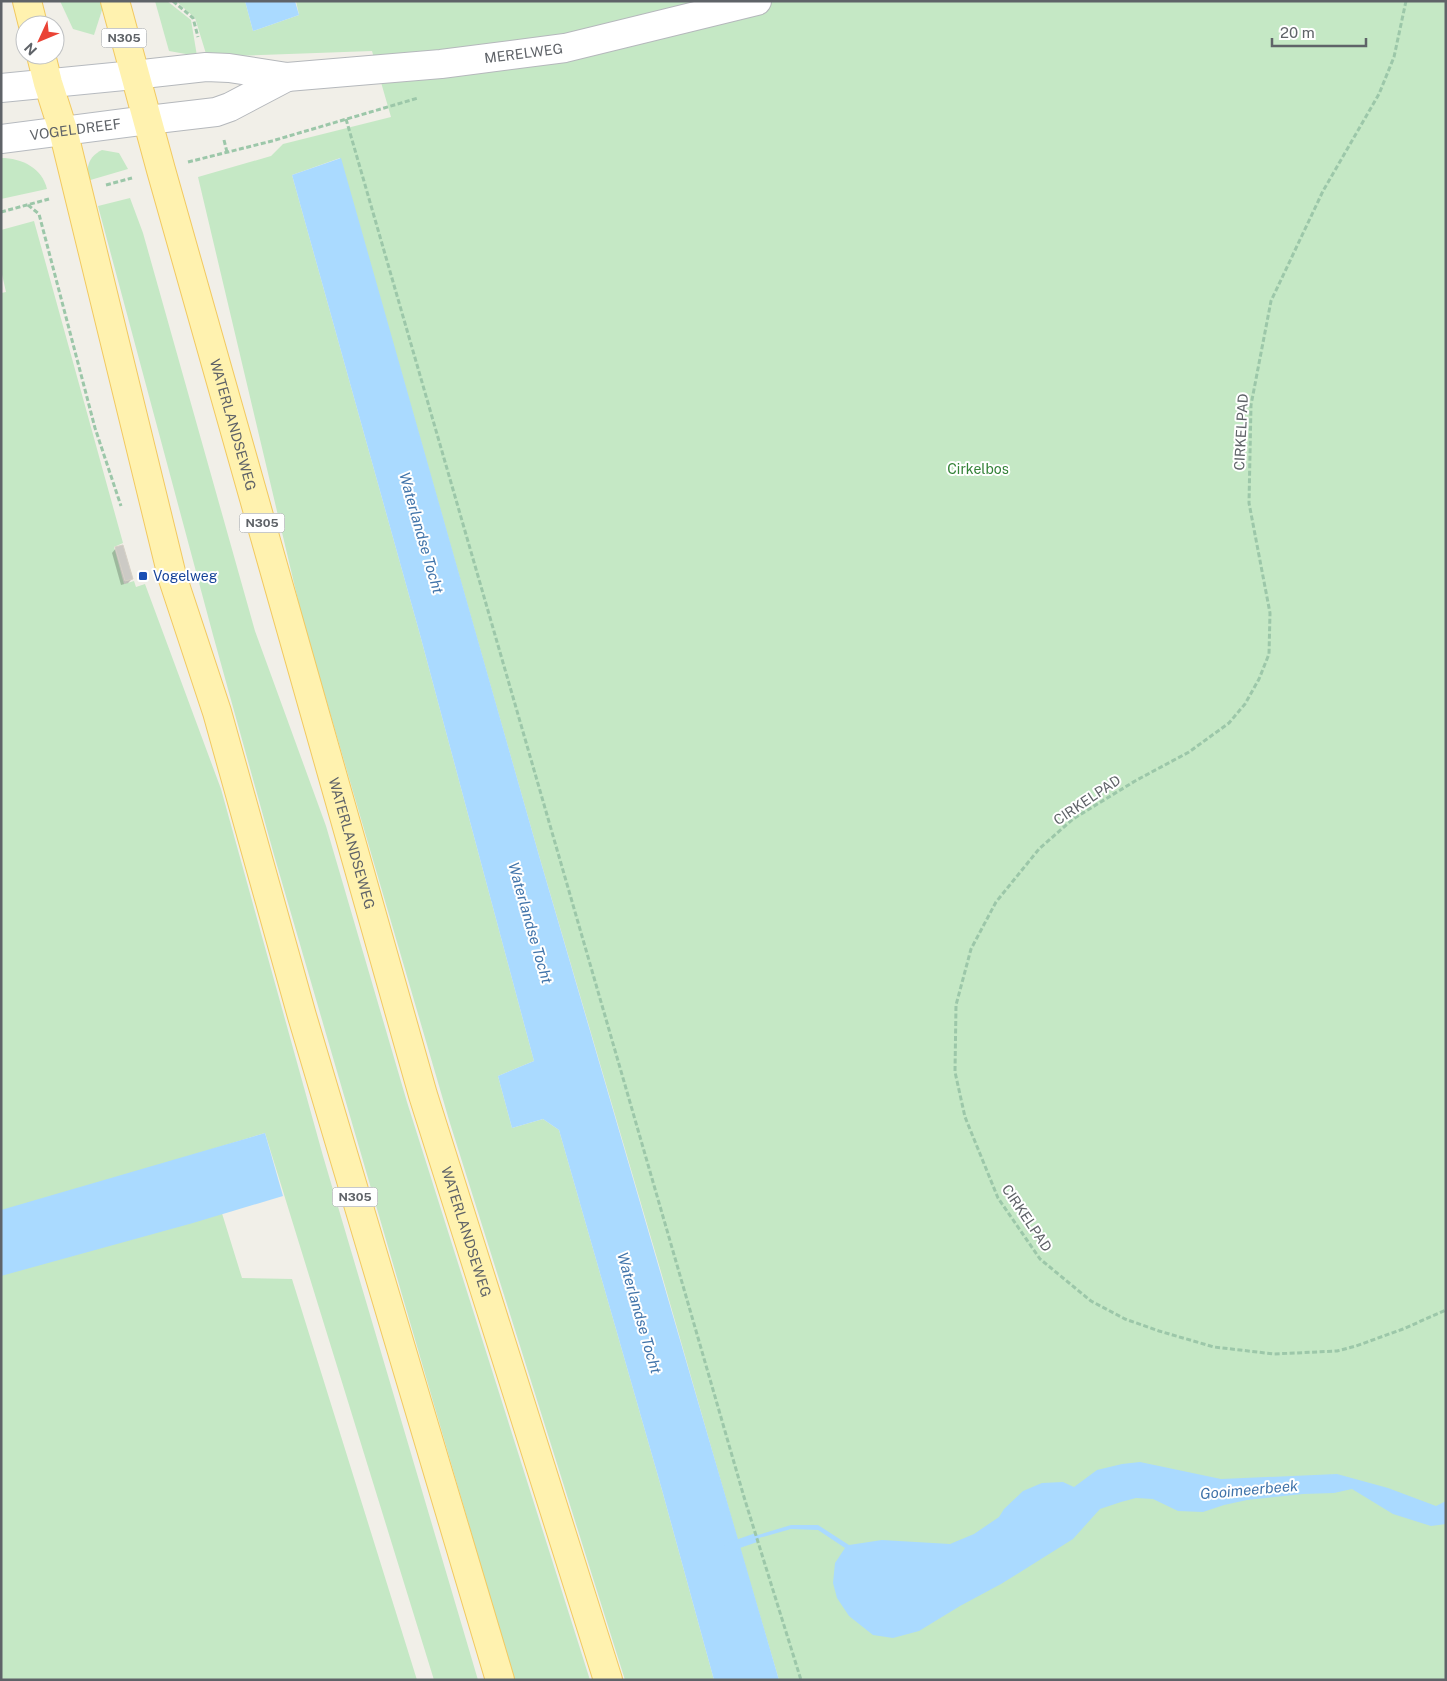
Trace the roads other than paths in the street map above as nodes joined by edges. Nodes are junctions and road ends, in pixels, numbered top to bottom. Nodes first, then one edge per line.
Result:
1 (27, 1) edge
2 (114, 1) edge
3 (757, 1) edge
4 (30, 15) edge
5 (43, 65) edge
6 (134, 75) junction
7 (287, 77) junction
8 (48, 84) junction
9 (1, 88) edge
10 (148, 120) junction
11 (63, 130) junction
12 (1, 139) edge
13 (500, 1680) edge
14 (608, 1680) edge

1 - 4 main road
2 - 6 main road, WATERLANDSEWEG / N305
3 - 7 street, MERELWEG
5 - 8 main road, N305
6 - 7 street, MERELWEG
6 - 8 street
6 - 10 main road, WATERLANDSEWEG / N305
7 - 10 street, MERELWEG
8 - 9 street
8 - 11 main road, N305
10 - 11 street, VOGELDREEF
10 - 14 main road, WATERLANDSEWEG / N305
11 - 12 street, VOGELDREEF
11 - 13 main road, N305

